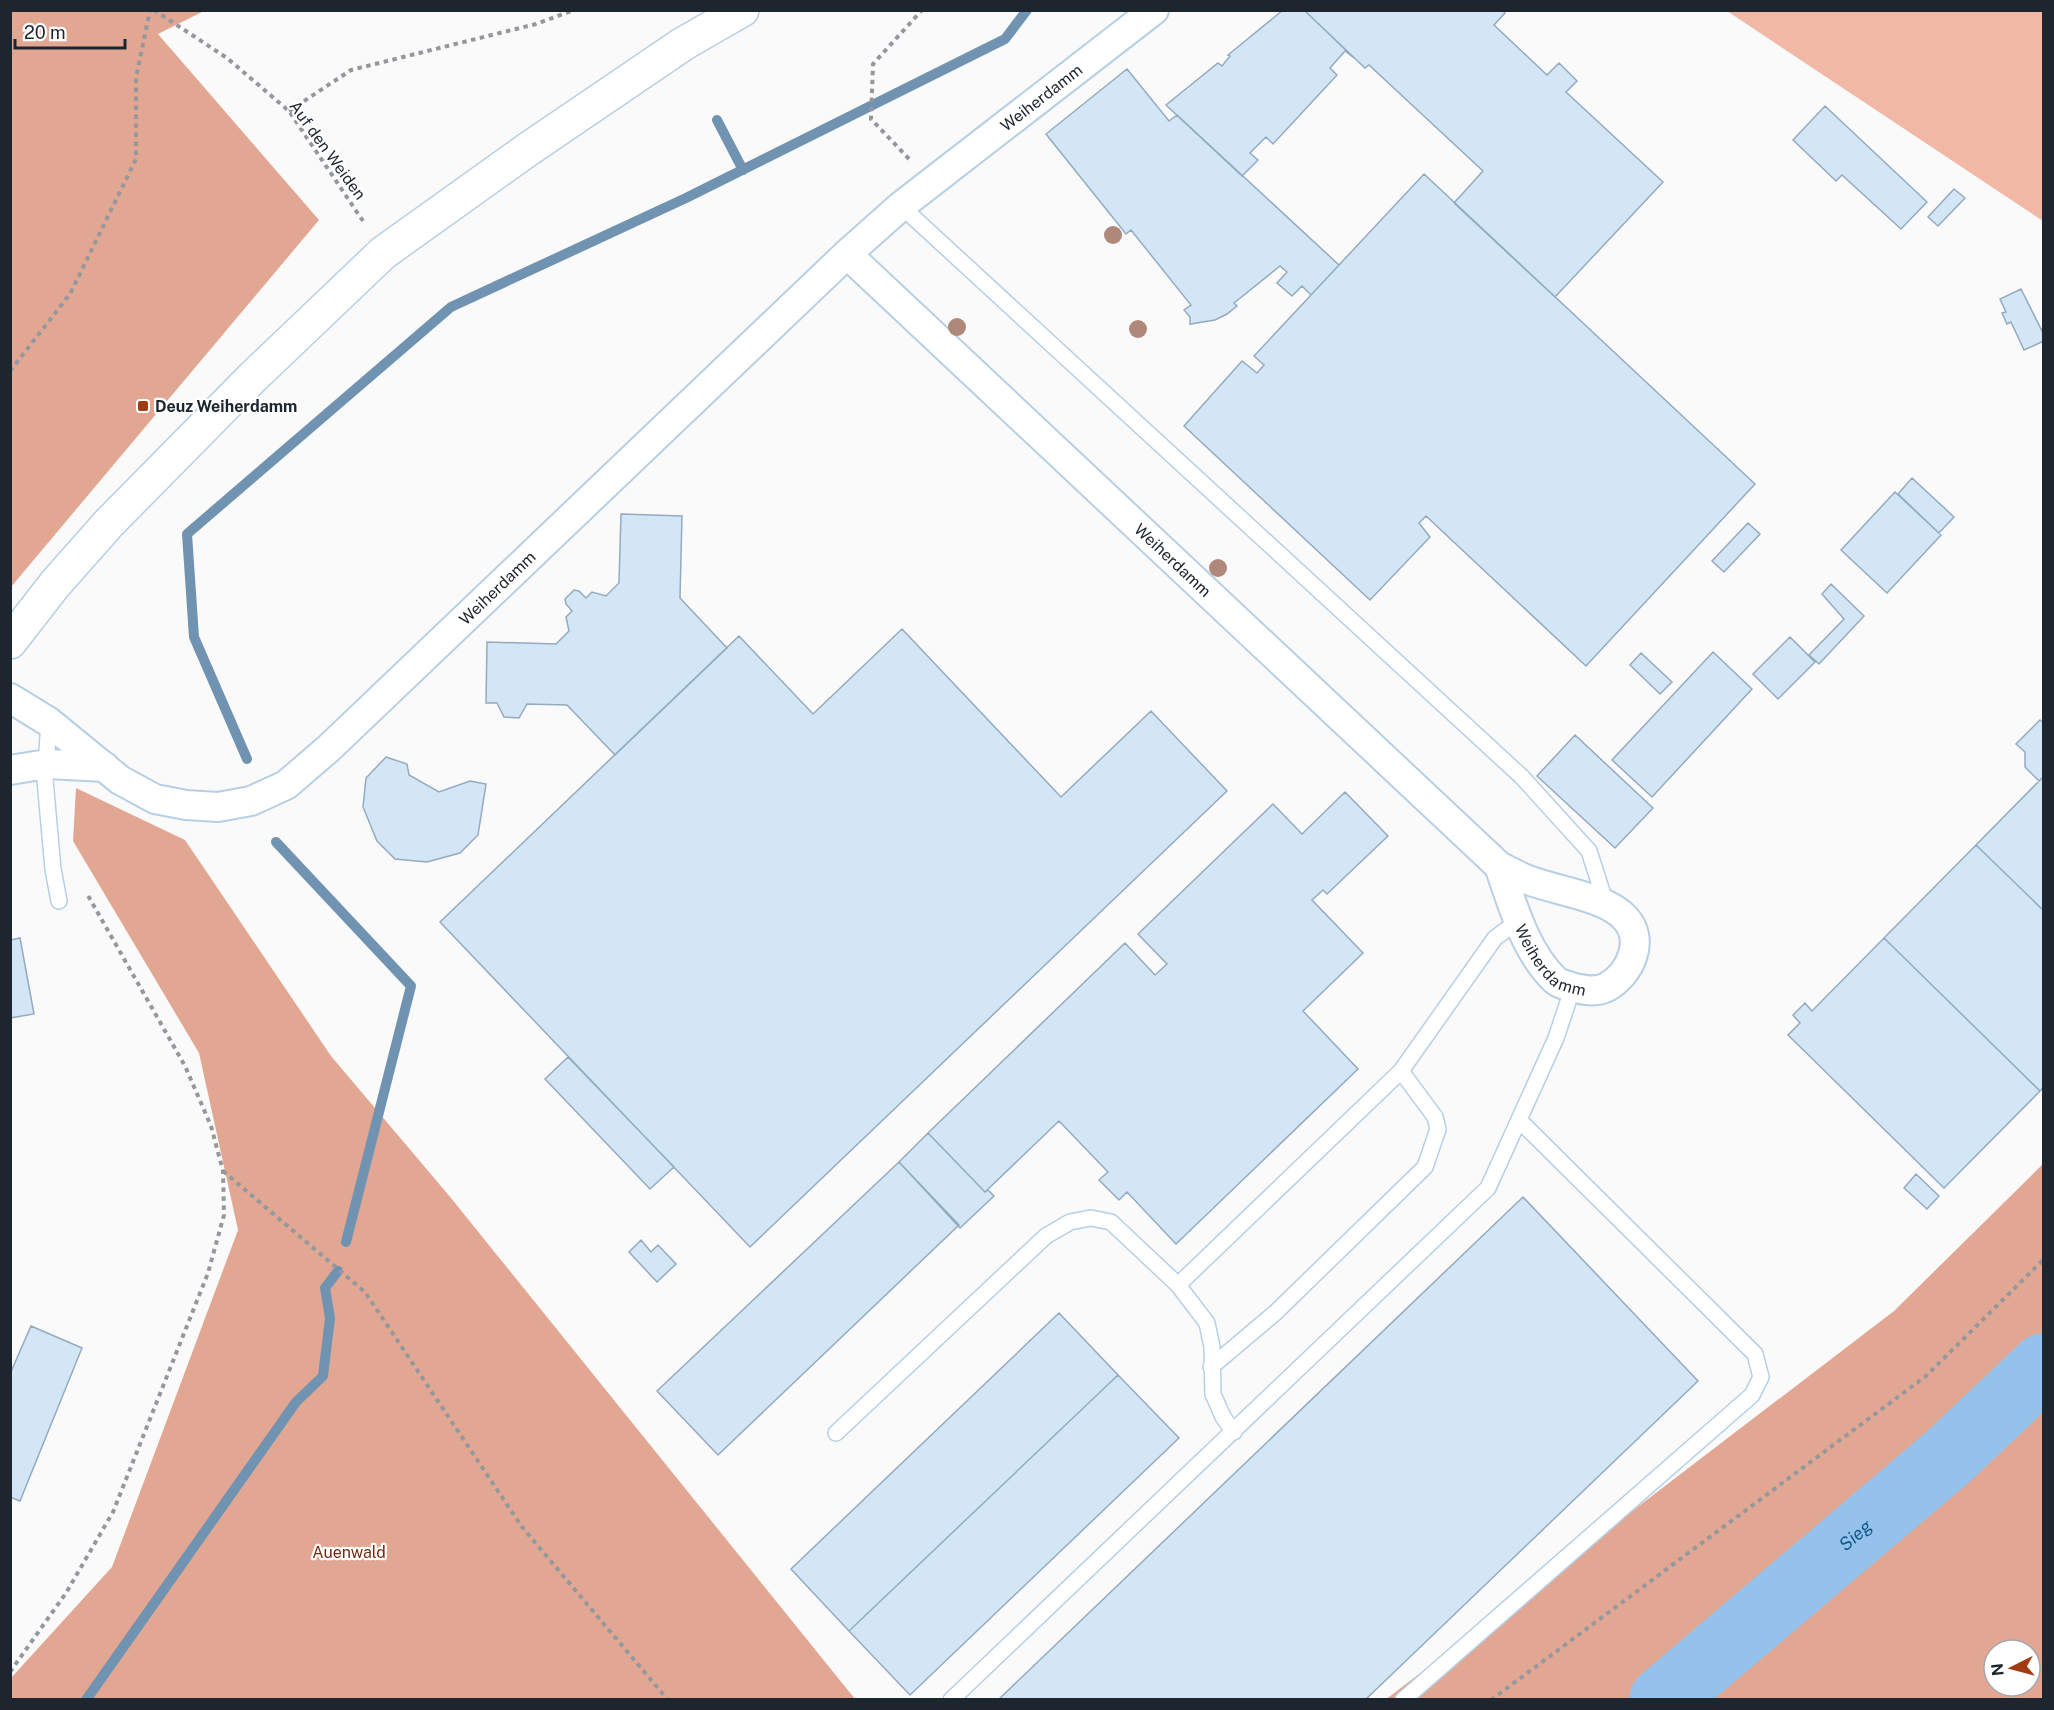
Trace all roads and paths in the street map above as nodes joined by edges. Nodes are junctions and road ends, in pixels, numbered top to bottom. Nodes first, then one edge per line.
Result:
1 (152, 10) edge
2 (574, 10) edge
3 (742, 10) edge
4 (922, 10) edge
5 (1154, 10) edge
6 (288, 111) junction
7 (931, 183) junction
8 (901, 206) junction
9 (383, 253) junction
10 (847, 254) junction
11 (10, 371) edge
12 (10, 642) edge
13 (10, 698) edge
14 (49, 722) junction
15 (47, 764) junction
16 (105, 767) junction
17 (10, 770) edge
18 (1499, 866) junction
19 (53, 869) junction
20 (59, 901) dead end
21 (1606, 904) junction
22 (1518, 921) junction
23 (1574, 987) junction
24 (1401, 1071) junction
25 (1519, 1120) junction
26 (223, 1171) junction
27 (2043, 1259) edge
28 (1178, 1285) junction
29 (1211, 1367) junction
30 (836, 1432) dead end
31 (1234, 1432) junction
32 (10, 1672) edge
33 (668, 1700) edge
34 (951, 1700) edge
35 (1403, 1700) edge
36 (1491, 1700) edge

1 - 6 path, Auf den Weiden
1 - 11 path
2 - 6 path
3 - 9 main road
4 - 7 path
5 - 7 street, Weiherdamm
6 - 9 path, Auf den Weiden
7 - 8 street, Weiherdamm
8 - 10 street, Weiherdamm
8 - 21 lane
9 - 12 main road
10 - 16 street, Weiherdamm
10 - 18 street, Weiherdamm
13 - 14 street, Weiherdamm
14 - 15 lane
14 - 16 street, Weiherdamm
15 - 16 street
15 - 17 street
15 - 19 lane
18 - 21 street, Weiherdamm
18 - 22 street, Weiherdamm
19 - 20 lane
19 - 26 path
21 - 23 street, Weiherdamm
22 - 23 street, Weiherdamm
22 - 24 lane
23 - 25 lane
24 - 28 lane
24 - 29 lane
25 - 31 lane
25 - 35 lane
26 - 32 path
26 - 33 path
27 - 36 path
28 - 29 lane
28 - 30 lane
29 - 31 lane
31 - 34 lane

